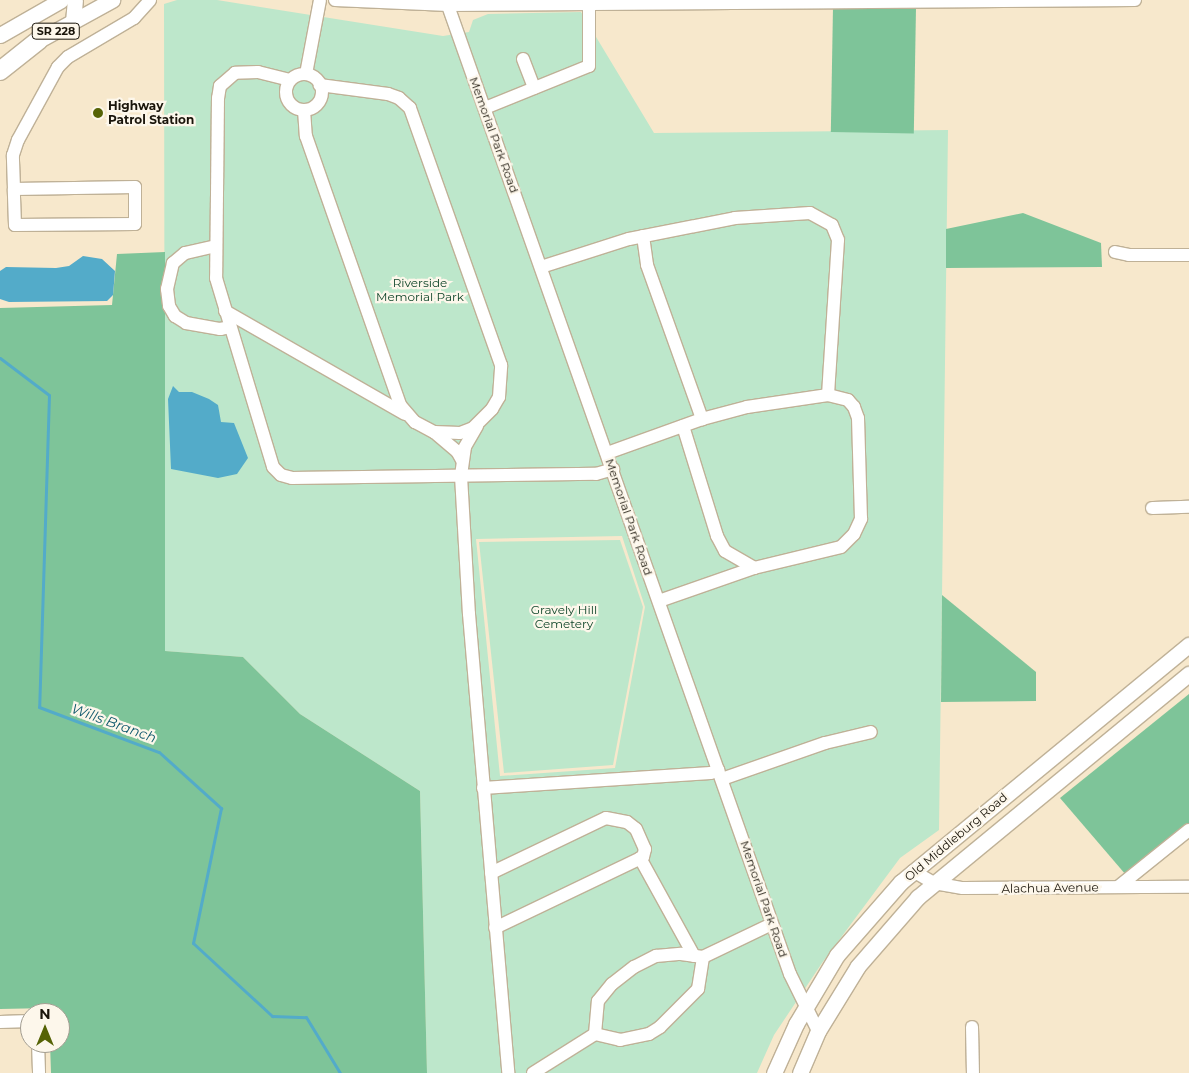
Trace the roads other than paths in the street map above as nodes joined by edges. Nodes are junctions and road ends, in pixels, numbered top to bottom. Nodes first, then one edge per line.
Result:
1 (62, 0) edge
2 (75, 0) edge
3 (112, 0) edge
4 (150, 0) edge
5 (320, 0) edge
6 (335, 0) edge
7 (1135, 0) edge
8 (365, 1) edge
9 (903, 1) edge
10 (447, 2) edge
11 (589, 4) junction
12 (73, 22) junction
13 (0, 35) edge
14 (39, 40) junction
15 (523, 59) dead end
16 (0, 61) edge
17 (0, 71) edge
18 (306, 74) junction
19 (290, 80) junction
20 (320, 85) junction
21 (534, 88) junction
22 (485, 108) junction
23 (304, 110) junction
24 (14, 189) junction
25 (643, 236) junction
26 (216, 246) junction
27 (1116, 252) dead end
28 (1189, 255) edge
29 (542, 268) junction
30 (225, 311) junction
31 (230, 327) junction
32 (828, 395) junction
33 (407, 415) junction
34 (702, 419) junction
35 (478, 424) junction
36 (683, 426) junction
37 (434, 432) junction
38 (607, 453) junction
39 (462, 460) junction
40 (613, 469) junction
41 (461, 476) junction
42 (1189, 507) edge
43 (1152, 508) dead end
44 (754, 568) junction
45 (659, 601) junction
46 (1189, 645) edge
47 (1189, 674) edge
48 (1086, 730) junction
49 (871, 732) dead end
50 (1100, 747) junction
51 (720, 774) junction
52 (484, 788) junction
53 (1189, 830) edge
54 (640, 858) junction
55 (914, 871) junction
56 (491, 873) junction
57 (934, 882) junction
58 (1189, 887) edge
59 (1118, 888) junction
60 (772, 924) junction
61 (495, 928) junction
62 (698, 956) junction
63 (807, 1006) junction
64 (20, 1021) edge
65 (0, 1022) edge
66 (972, 1027) dead end
67 (818, 1031) junction
68 (595, 1034) junction
69 (38, 1053) edge
70 (39, 1073) edge
71 (508, 1073) edge
72 (533, 1073) edge
73 (774, 1073) edge
74 (800, 1073) edge
75 (973, 1073) edge

1 - 13 main road, SR 228
2 - 12 main road
3 - 12 main road, SR 228
4 - 24 street
5 - 18 street
6 - 8 street
7 - 9 street
8 - 10 street
9 - 11 street
10 - 11 street
10 - 22 street, Memorial Park Road
11 - 21 street
12 - 14 main road, SR 228
14 - 16 main road, SR 228
14 - 17 highway
15 - 21 street
18 - 19 street
18 - 20 street
19 - 23 street
19 - 26 street
20 - 23 street
20 - 35 street
21 - 22 street
22 - 29 street, Memorial Park Road
23 - 33 street
24 - 24 street
25 - 29 street
25 - 32 street
25 - 34 street
26 - 30 street
26 - 31 street
27 - 28 street
29 - 38 street, Memorial Park Road
30 - 31 street
30 - 33 street
31 - 41 street
32 - 34 street
32 - 44 street
33 - 37 street
34 - 36 street
35 - 37 street
35 - 39 street
36 - 38 street
36 - 44 street
37 - 39 street
38 - 40 street, Memorial Park Road
39 - 41 street
40 - 41 street
40 - 45 street, Memorial Park Road
41 - 52 street
42 - 43 street
44 - 45 street
45 - 51 street, Memorial Park Road
46 - 48 main road, Old Middleburg Road
47 - 50 main road, Old Middleburg Road
48 - 50 main road
48 - 55 main road, Old Middleburg Road
49 - 51 street
50 - 57 main road, Old Middleburg Road
51 - 52 street
51 - 60 street, Memorial Park Road
52 - 56 street
53 - 59 street
54 - 56 street
54 - 61 street
54 - 62 street
55 - 57 street, Alachua Avenue
55 - 63 main road, Old Middleburg Road
56 - 61 street
57 - 59 street, Alachua Avenue
57 - 67 main road, Old Middleburg Road
58 - 59 street, Alachua Avenue
60 - 62 street
60 - 63 street, Memorial Park Road
61 - 71 street
62 - 68 street
62 - 68 street
63 - 67 street, Memorial Park Road
63 - 73 main road, Old Middleburg Road
64 - 65 street
66 - 75 street
67 - 74 main road, Old Middleburg Road
68 - 72 street
69 - 70 street

